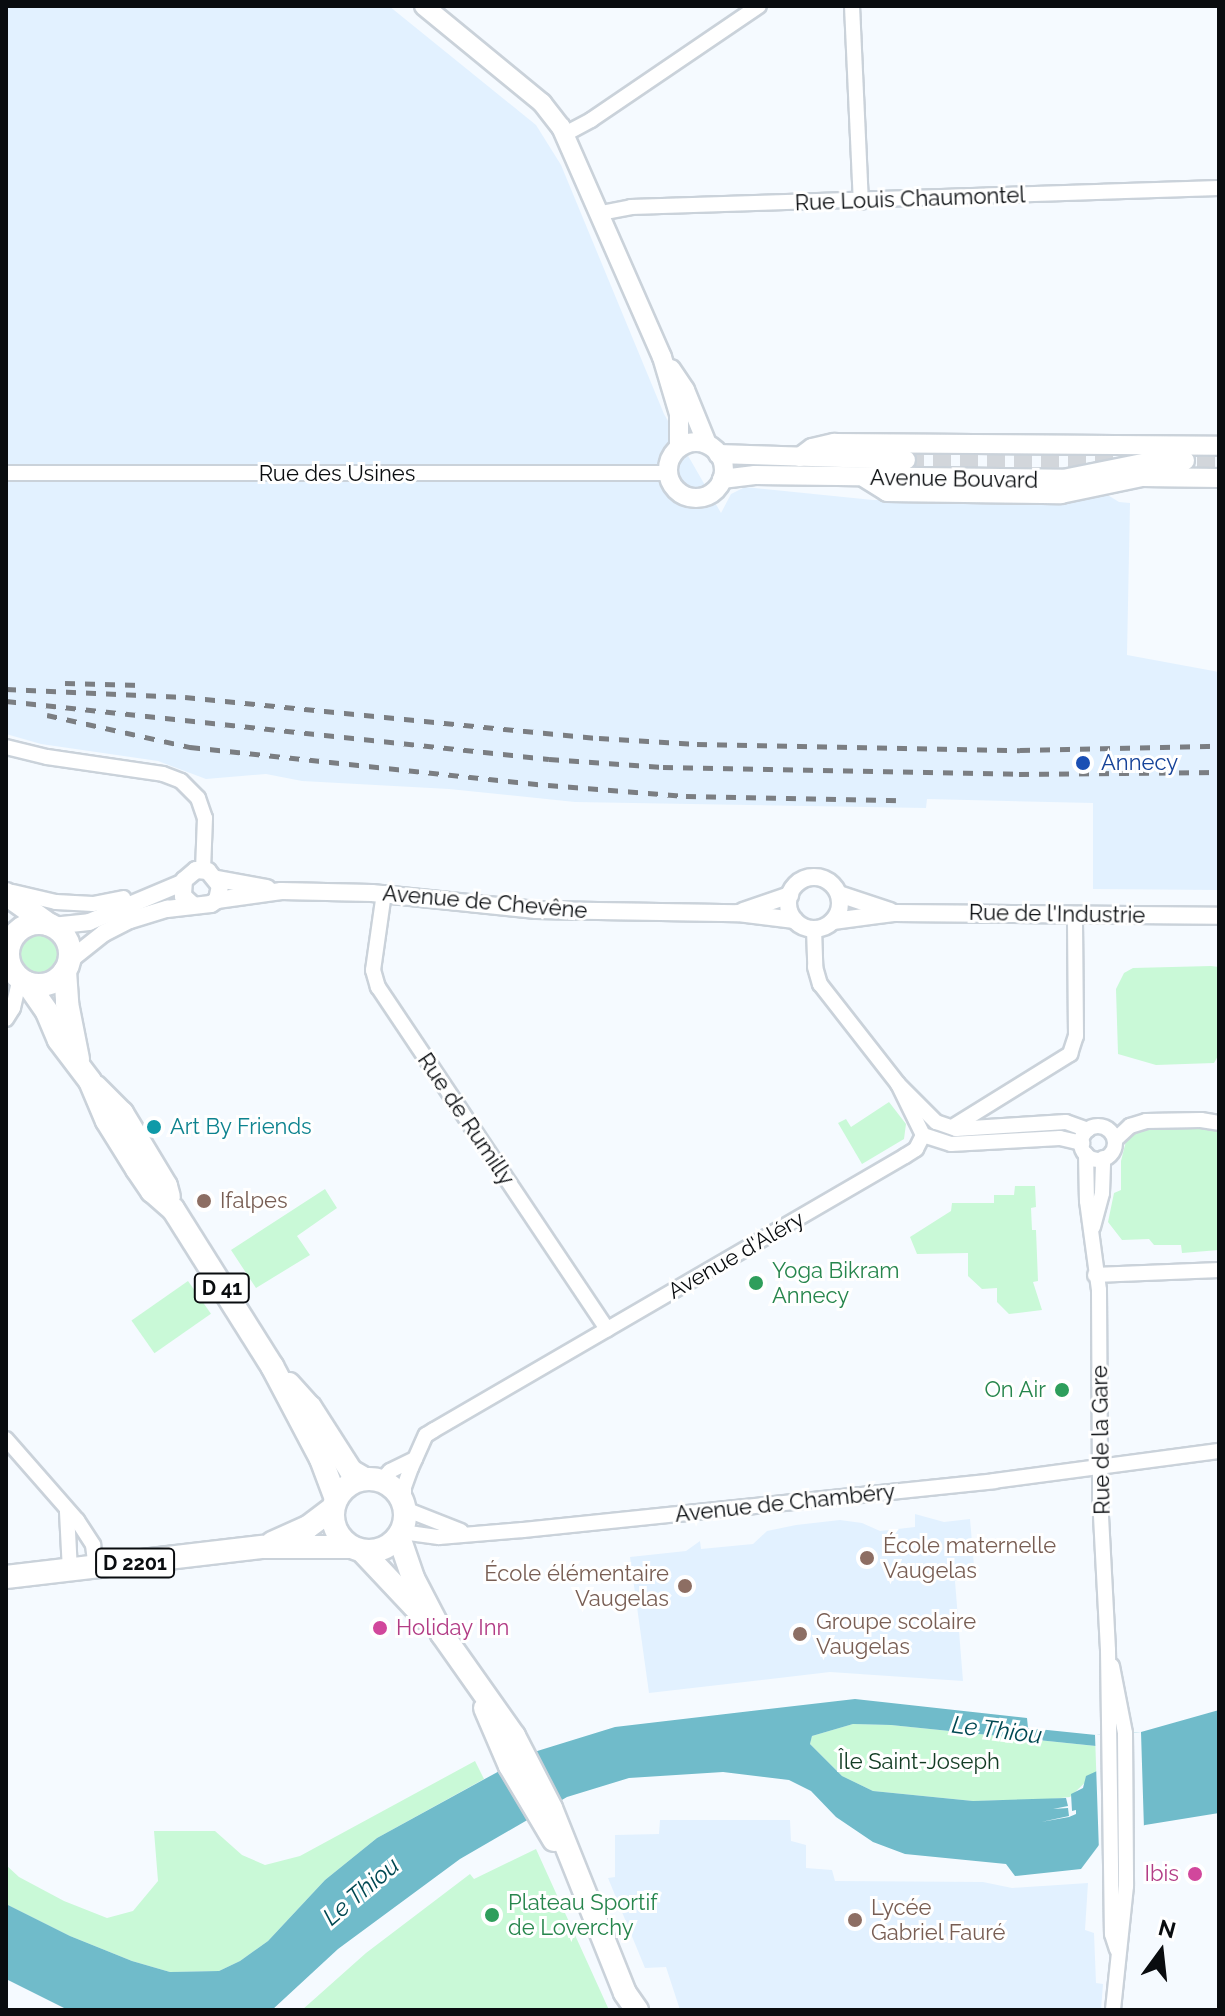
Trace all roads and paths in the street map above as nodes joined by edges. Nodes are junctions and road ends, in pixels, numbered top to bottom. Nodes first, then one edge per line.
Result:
1 (424, 6) edge
2 (759, 6) edge
3 (852, 6) edge
4 (565, 134) junction
5 (1219, 188) edge
6 (861, 202) junction
7 (601, 213) junction
8 (662, 357) junction
9 (1219, 446) edge
10 (679, 447) junction
11 (713, 449) junction
12 (800, 457) junction
13 (906, 460) tunnel mouth
14 (1185, 461) tunnel mouth
15 (6, 473) edge
16 (668, 473) junction
17 (865, 478) junction
18 (1219, 478) edge
19 (722, 479) junction
20 (6, 747) edge
21 (203, 869) junction
22 (218, 879) junction
23 (182, 883) junction
24 (281, 891) junction
25 (6, 892) edge
26 (384, 893) junction
27 (839, 894) junction
28 (790, 895) junction
29 (123, 898) dead end
30 (217, 900) junction
31 (193, 905) junction
32 (738, 913) junction
33 (895, 913) junction
34 (1075, 914) junction
35 (1219, 916) edge
36 (795, 920) junction
37 (833, 921) junction
38 (50, 925) junction
39 (814, 929) junction
40 (7, 951) edge
41 (68, 965) junction
42 (24, 980) junction
43 (6, 1019) edge
44 (84, 1073) junction
45 (898, 1084) junction
46 (1219, 1123) edge
47 (950, 1128) junction
48 (923, 1135) junction
49 (1115, 1140) junction
50 (1085, 1142) junction
51 (1103, 1158) junction
52 (1092, 1231) junction
53 (1219, 1270) edge
54 (1095, 1275) junction
55 (607, 1329) junction
56 (272, 1366) junction
57 (6, 1439) edge
58 (1219, 1451) edge
59 (415, 1459) junction
60 (1100, 1465) junction
61 (373, 1480) junction
62 (335, 1503) junction
63 (404, 1506) junction
64 (67, 1512) junction
65 (469, 1534) junction
66 (400, 1535) junction
67 (263, 1547) junction
68 (357, 1550) junction
69 (96, 1568) junction
70 (70, 1571) junction
71 (6, 1577) edge
72 (442, 1634) junction
73 (1114, 1705) junction
74 (1119, 1848) junction
75 (630, 2004) edge
76 (1113, 2010) edge

1 - 4 main road
2 - 4 street
3 - 6 street
4 - 7 main road
5 - 6 street, Rue Louis Chaumontel
6 - 7 street, Rue Louis Chaumontel
7 - 8 main road
8 - 10 main road
8 - 11 main road
9 - 12 main road
10 - 11 main road
10 - 16 main road
11 - 12 main road, Avenue Bouvard
11 - 19 main road
12 - 13 main road, Avenue Bouvard
14 - 17 main road, Avenue Bouvard
15 - 16 street, Rue des Usines
16 - 19 main road
17 - 18 main road
17 - 19 main road, Avenue Bouvard
20 - 21 street
21 - 22 street
21 - 23 street
22 - 24 street, Avenue de Chevêne
22 - 30 street
23 - 31 street
23 - 38 street
24 - 26 street, Avenue de Chevêne
24 - 30 street, Avenue de Chevêne
25 - 29 street
25 - 38 main road
26 - 32 street, Avenue de Chevêne
26 - 55 street, Rue de Rumilly
27 - 28 street
27 - 33 street, Rue de l'Industrie
27 - 37 street
28 - 32 street, Avenue de Chevêne
28 - 36 street
30 - 31 street
31 - 41 street
32 - 36 street, Avenue de Chevêne
33 - 34 street, Rue de l'Industrie
33 - 37 street, Rue de l'Industrie
34 - 35 street, Rue de l'Industrie
34 - 47 street
36 - 39 street
37 - 39 street
38 - 40 main road
38 - 41 main road
39 - 45 street
40 - 42 main road
41 - 42 main road
41 - 44 main road, D 41
42 - 43 street
42 - 44 main road, D 41
44 - 56 main road, D 41
45 - 47 street
45 - 48 street
46 - 49 street
47 - 50 street
48 - 50 street
48 - 55 street, Avenue d'Aléry
49 - 50 street
49 - 51 street
50 - 51 street
50 - 52 street, Rue de la Gare
51 - 52 street, Rue de la Gare
52 - 54 street, Rue de la Gare
53 - 54 street
54 - 60 street, Rue de la Gare
55 - 59 street, Avenue d'Aléry
56 - 61 main road, D 41
56 - 62 main road, D 41
57 - 64 street
58 - 60 street, Avenue de Chambéry
59 - 61 street, Avenue d'Aléry
59 - 63 street, Avenue d'Aléry
60 - 65 street, Avenue de Chambéry
60 - 73 street, Rue de la Gare
61 - 62 main road
61 - 63 main road
62 - 67 main road, D 2201
62 - 68 main road
63 - 65 street, Avenue de Chambéry
63 - 66 main road
64 - 69 street
64 - 70 street
65 - 66 street, Avenue de Chambéry
66 - 68 main road
66 - 72 main road
67 - 68 main road, D 2201
67 - 69 main road, D 2201
68 - 72 main road
69 - 70 main road, D 2201
70 - 71 main road, D 2201
72 - 75 main road
73 - 74 street, Rue de la Gare
73 - 74 street, Rue de la Gare
74 - 76 street, Rue de la Gare

